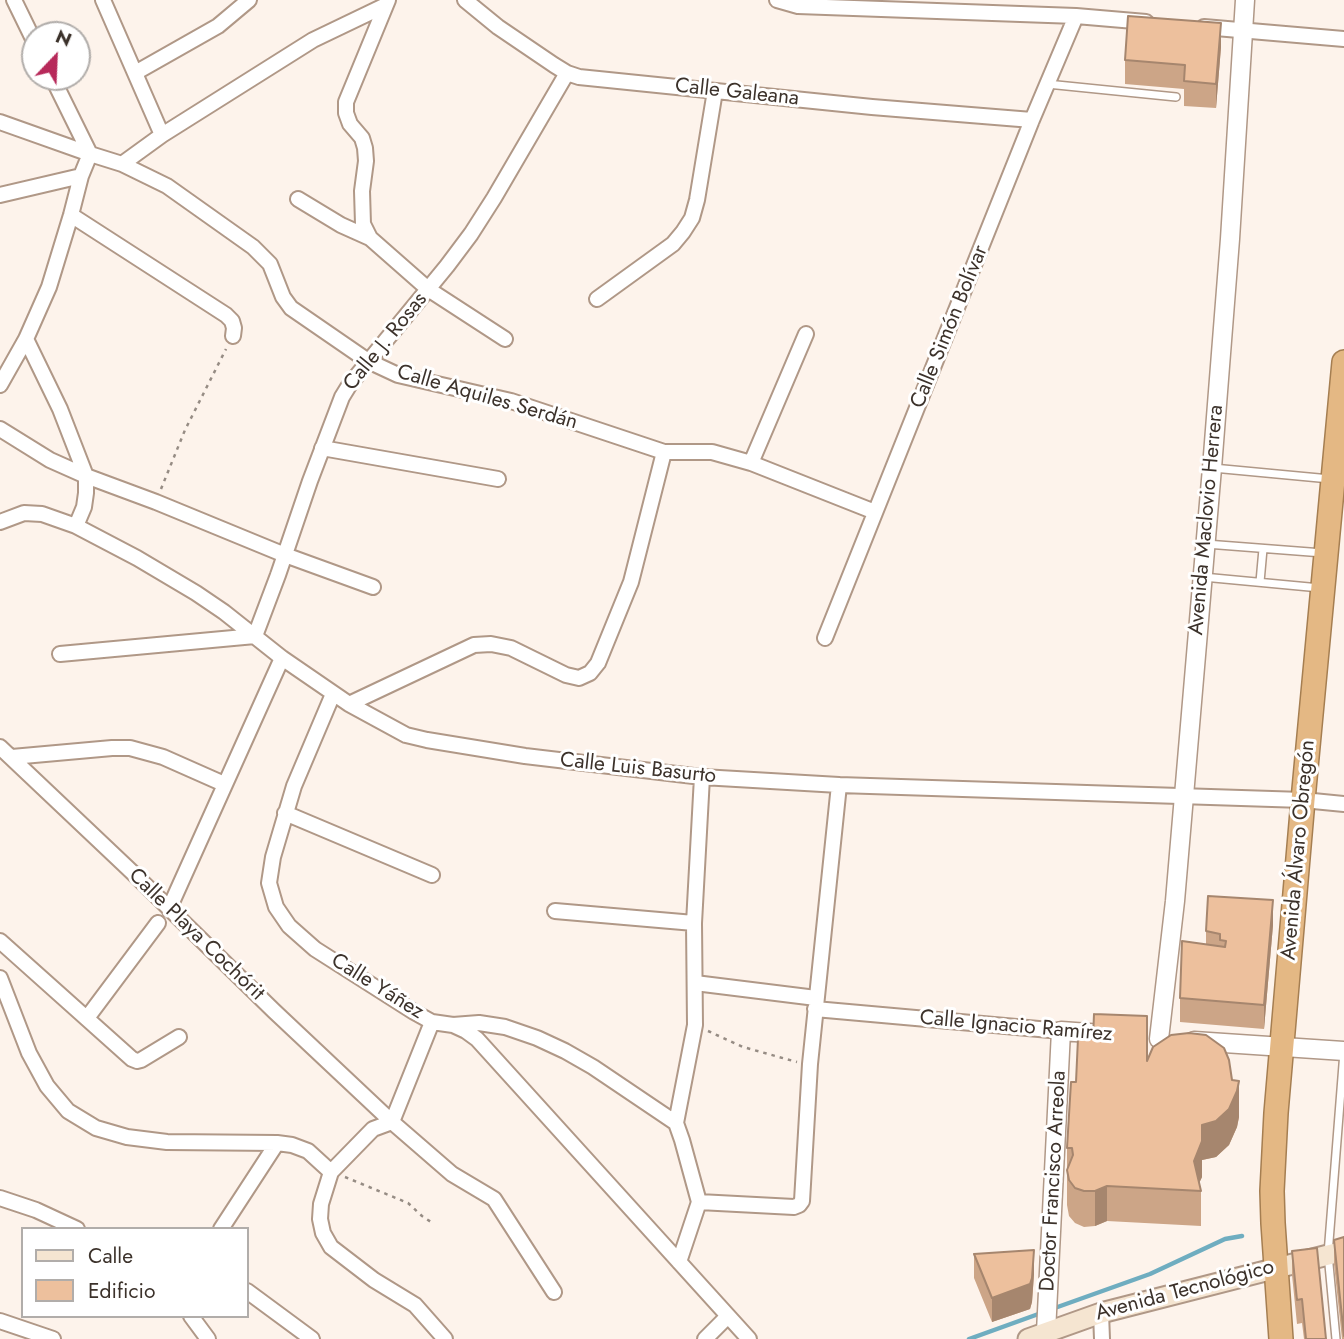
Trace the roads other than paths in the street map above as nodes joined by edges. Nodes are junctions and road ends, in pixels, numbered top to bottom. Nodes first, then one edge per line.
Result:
1 (14, 0) edge
2 (103, 0) edge
3 (249, 0) edge
4 (465, 0) edge
5 (778, 0) edge
6 (1245, 0) edge
7 (387, 2) edge
8 (1076, 16) junction
9 (24, 21) edge
10 (1160, 23) edge
11 (1188, 26) edge
12 (1243, 30) junction
13 (1344, 39) edge
14 (567, 72) junction
15 (135, 73) junction
16 (1047, 84) junction
17 (59, 91) edge
18 (715, 91) junction
19 (1176, 97) dead end
20 (1032, 120) junction
21 (0, 122) edge
22 (162, 135) junction
23 (90, 155) junction
24 (122, 163) junction
25 (81, 176) junction
26 (0, 195) edge
27 (298, 199) dead end
28 (71, 215) junction
29 (370, 238) junction
30 (428, 289) junction
31 (597, 299) dead end
32 (806, 334) dead end
33 (233, 336) road end
34 (26, 339) junction
35 (505, 339) dead end
36 (368, 361) junction
37 (1344, 362) edge
38 (0, 385) edge
39 (0, 429) edge
40 (322, 448) junction
41 (664, 452) junction
42 (751, 463) junction
43 (1212, 468) junction
44 (86, 476) junction
45 (498, 479) dead end
46 (1333, 479) junction
47 (875, 512) junction
48 (0, 522) edge
49 (76, 526) junction
50 (1205, 544) junction
51 (1263, 549) junction
52 (1326, 553) junction
53 (285, 555) junction
54 (1202, 577) junction
55 (1260, 582) junction
56 (373, 587) dead end
57 (1323, 588) junction
58 (255, 636) junction
59 (825, 638) dead end
60 (60, 654) dead end
61 (282, 658) junction
62 (333, 694) junction
63 (349, 704) junction
64 (0, 747) edge
65 (12, 757) junction
66 (702, 777) junction
67 (224, 784) junction
68 (839, 785) junction
69 (1184, 796) junction
70 (1303, 800) junction
71 (1344, 804) edge
72 (285, 813) junction
73 (432, 875) dead end
74 (169, 909) junction
75 (555, 911) dead end
76 (158, 923) dead end
77 (694, 923) junction
78 (0, 941) edge
79 (0, 978) edge
80 (695, 982) junction
81 (815, 1004) junction
82 (87, 1018) junction
83 (432, 1022) junction
84 (453, 1025) junction
85 (1061, 1031) junction
86 (179, 1037) dead end
87 (1145, 1038) junction
88 (1283, 1047) junction
89 (1344, 1050) edge
90 (392, 1122) junction
91 (676, 1123) junction
92 (277, 1143) junction
93 (331, 1171) junction
94 (0, 1198) edge
95 (699, 1202) junction
96 (73, 1227) edge
97 (222, 1227) edge
98 (1336, 1252) edge
99 (679, 1262) junction
100 (1276, 1267) junction
101 (248, 1292) edge
102 (554, 1292) dead end
103 (1101, 1313) junction
104 (729, 1316) junction
105 (192, 1318) edge
106 (0, 1321) edge
107 (1037, 1335) edge
108 (54, 1339) edge
109 (208, 1339) edge
110 (312, 1339) edge
111 (445, 1339) edge
112 (705, 1339) edge
113 (749, 1339) edge
114 (1102, 1339) edge
115 (1280, 1339) edge
116 (1336, 1339) edge

1 - 9 street
2 - 15 street
3 - 15 street
4 - 14 street, Calle Galeana
5 - 8 street
6 - 12 street, Avenida Maclovio Herrera
7 - 22 street
7 - 29 street
8 - 10 street
8 - 16 street, Calle Simón Bolívar
11 - 12 street
12 - 13 street
12 - 43 street, Avenida Maclovio Herrera
14 - 18 street, Calle Galeana
14 - 30 street, Calle J. Rosas
15 - 22 street
16 - 19 lane
16 - 20 street, Calle Simón Bolívar
17 - 23 street
18 - 20 street, Calle Galeana
18 - 31 street
20 - 47 street, Calle Simón Bolívar
21 - 23 street, Calle Aquiles Serdán
22 - 24 street
23 - 24 street, Calle Aquiles Serdán
23 - 25 street
24 - 36 street, Calle Aquiles Serdán
25 - 26 street
25 - 28 street
27 - 29 street
28 - 33 street
28 - 34 street
29 - 30 street
30 - 35 street
30 - 36 street, Calle J. Rosas
32 - 42 street
34 - 38 street
34 - 44 street
36 - 40 street, Calle J. Rosas
36 - 41 street, Calle Aquiles Serdán
37 - 46 highway, Avenida Álvaro Obregón
39 - 44 street
40 - 45 street
40 - 53 street, Calle J. Rosas
41 - 42 street, Calle Aquiles Serdán
41 - 63 street
42 - 47 street, Calle Aquiles Serdán
43 - 46 lane
43 - 50 street, Avenida Maclovio Herrera
44 - 49 street
44 - 53 street
46 - 52 highway, Avenida Álvaro Obregón
47 - 59 street, Calle Simón Bolívar
48 - 49 street, Calle Luis Basurto
49 - 58 street, Calle Luis Basurto
50 - 51 lane
50 - 54 street, Avenida Maclovio Herrera
51 - 52 lane
51 - 55 lane
52 - 57 highway, Avenida Álvaro Obregón
53 - 56 street
53 - 58 street, Calle J. Rosas
54 - 55 lane
54 - 69 street, Avenida Maclovio Herrera
55 - 57 lane
57 - 70 highway, Avenida Álvaro Obregón
58 - 60 street
58 - 61 street, Calle Luis Basurto
61 - 62 street, Calle Luis Basurto
61 - 67 street
62 - 63 street, Calle Luis Basurto
62 - 72 street, Calle Yáñez
63 - 66 street, Calle Luis Basurto
64 - 65 street, Calle Playa Cochórit
65 - 67 street
65 - 74 street, Calle Playa Cochórit
66 - 68 street, Calle Luis Basurto
66 - 77 street
67 - 74 street
68 - 69 street, Calle Luis Basurto
68 - 81 street
69 - 70 street, Calle Luis Basurto
69 - 87 street, Avenida Maclovio Herrera
70 - 71 street, Calle Luis Basurto
70 - 88 highway, Avenida Álvaro Obregón
72 - 73 street
72 - 83 street, Calle Yáñez
74 - 90 street, Calle Playa Cochórit
75 - 77 street
76 - 82 street
77 - 80 street
78 - 82 street
79 - 92 street
80 - 81 street, Calle Ignacio Ramírez
80 - 91 street
81 - 85 street, Calle Ignacio Ramírez
81 - 95 street
82 - 86 street
83 - 84 street, Calle Yáñez
83 - 90 street
84 - 91 street, Calle Yáñez
84 - 99 street
85 - 87 street, Calle Ignacio Ramírez
85 - 107 street, Doctor Francisco Arreola
87 - 88 street, Calle Ignacio Ramírez
88 - 89 street, Calle Ignacio Ramírez
88 - 100 highway, Avenida Álvaro Obregón
89 - 98 lane
90 - 93 street
90 - 102 street, Calle Playa Cochórit
91 - 95 street
92 - 93 street
92 - 97 street
93 - 111 street
94 - 96 street
95 - 99 street
98 - 100 main road, Avenida Tecnológico
98 - 116 lane
99 - 104 street
100 - 103 main road, Avenida Tecnológico
100 - 115 highway, Avenida Álvaro Obregón
101 - 110 street
103 - 107 main road, Avenida Tecnológico
103 - 114 street
104 - 112 street
104 - 113 street
105 - 109 street
106 - 108 street

